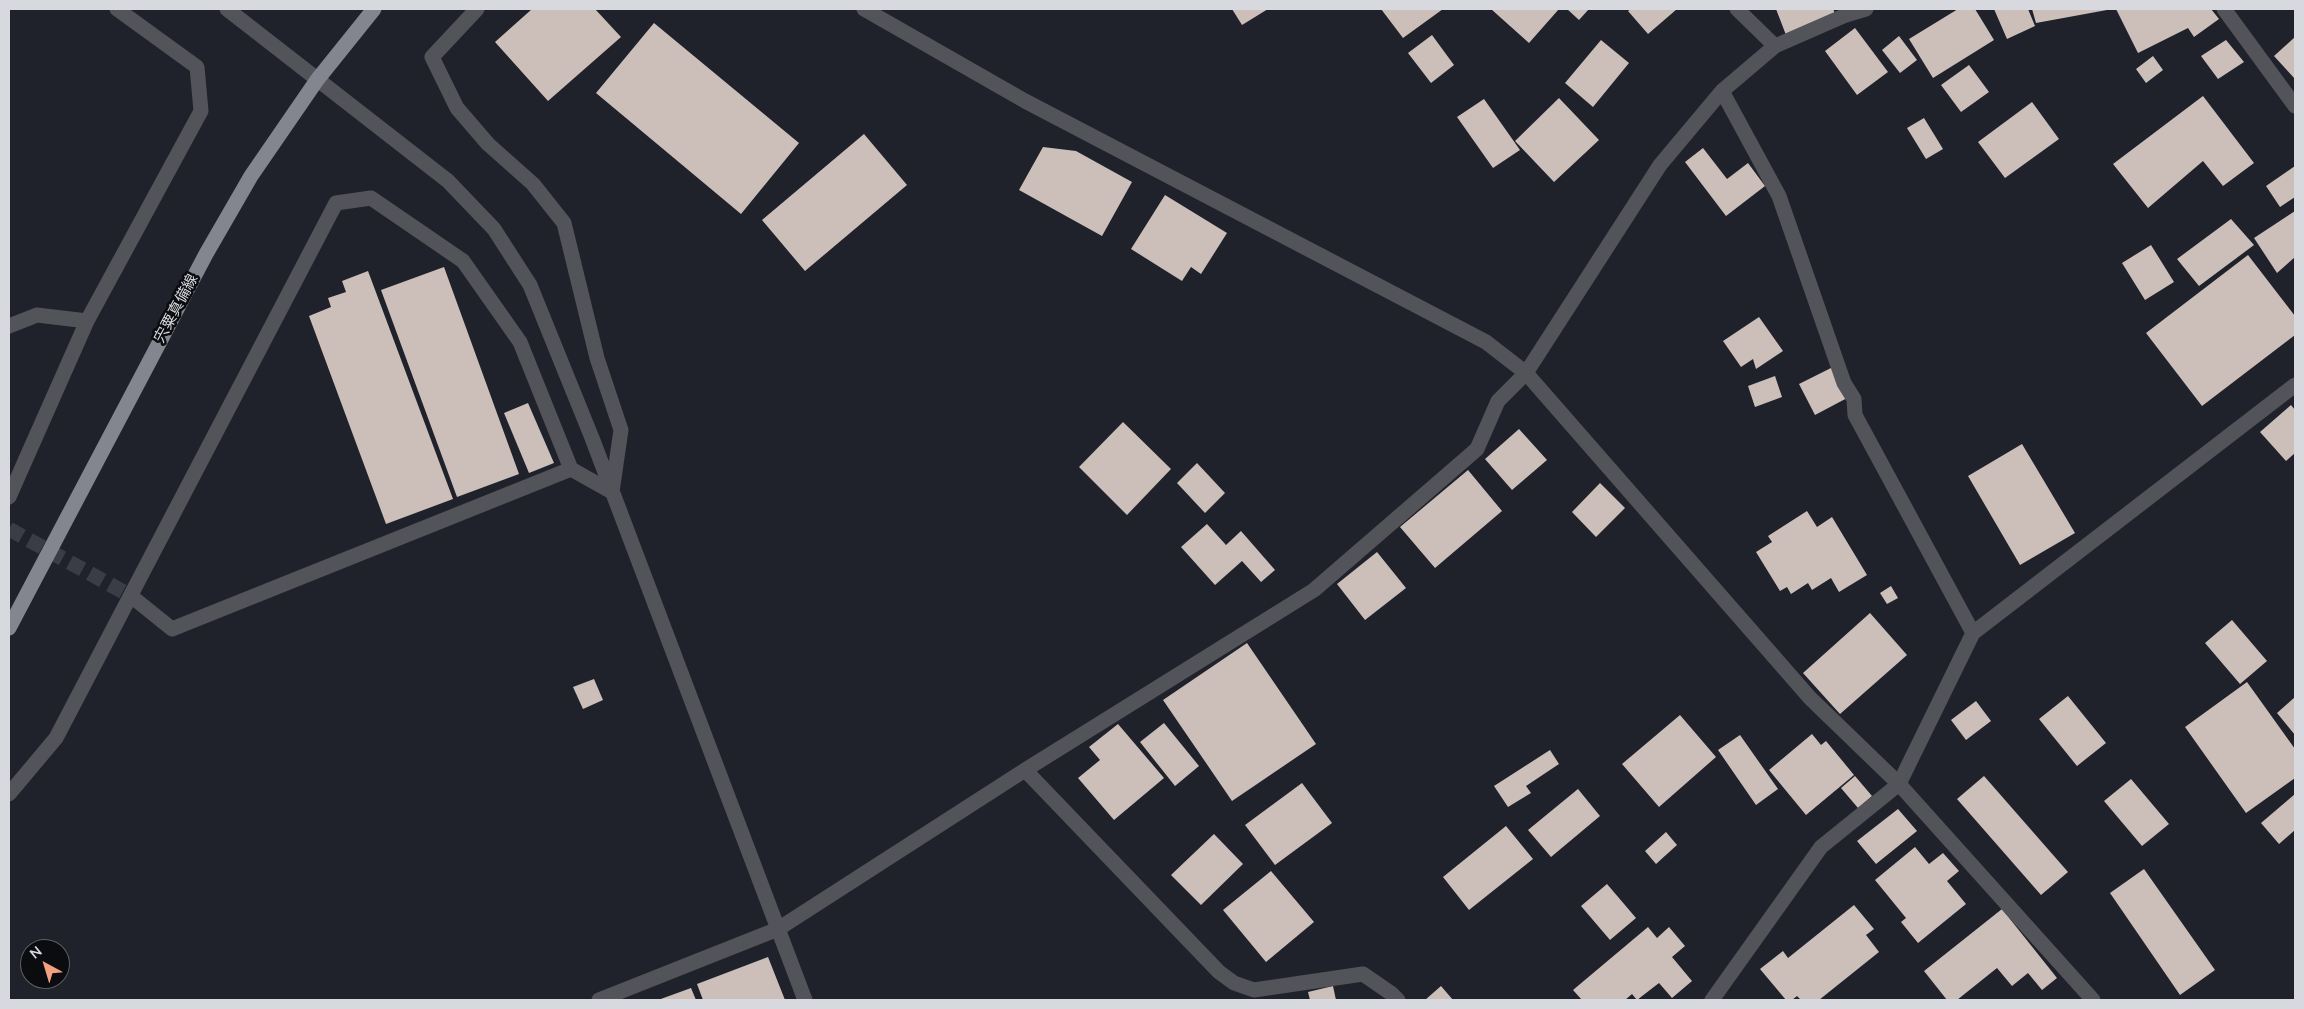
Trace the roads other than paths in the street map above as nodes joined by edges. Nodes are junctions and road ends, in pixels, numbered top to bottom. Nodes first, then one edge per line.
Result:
1 (117, 9) edge
2 (226, 9) edge
3 (374, 9) edge
4 (477, 9) edge
5 (864, 9) edge
6 (1737, 9) edge
7 (1866, 9) edge
8 (2224, 9) edge
9 (1775, 46) junction
10 (317, 80) junction
11 (1722, 91) junction
12 (2295, 106) edge
13 (87, 321) junction
14 (9, 326) edge
15 (1526, 373) junction
16 (2295, 385) edge
17 (571, 469) junction
18 (612, 492) junction
19 (9, 497) edge
20 (131, 596) junction
21 (9, 628) edge
22 (1972, 633) junction
23 (1025, 770) junction
24 (1898, 784) junction
25 (9, 794) edge
26 (778, 929) junction
27 (599, 1000) edge
28 (805, 1000) edge
29 (1398, 1000) edge
30 (1712, 1000) edge
31 (2094, 1000) edge

1 - 13 street
2 - 10 street
3 - 10 main road, 宍粟真備線
4 - 18 street
5 - 15 street
6 - 9 street
7 - 9 street
8 - 12 street
9 - 11 street
10 - 18 street
10 - 21 main road, 宍粟真備線
11 - 15 street
11 - 22 street
13 - 14 street
13 - 19 street
15 - 23 street
15 - 24 street
16 - 22 street
17 - 18 street
17 - 20 street
17 - 20 street
18 - 26 street
20 - 25 street
22 - 24 street
23 - 26 street
23 - 29 street
24 - 30 street
24 - 31 street
26 - 27 street
26 - 28 street

